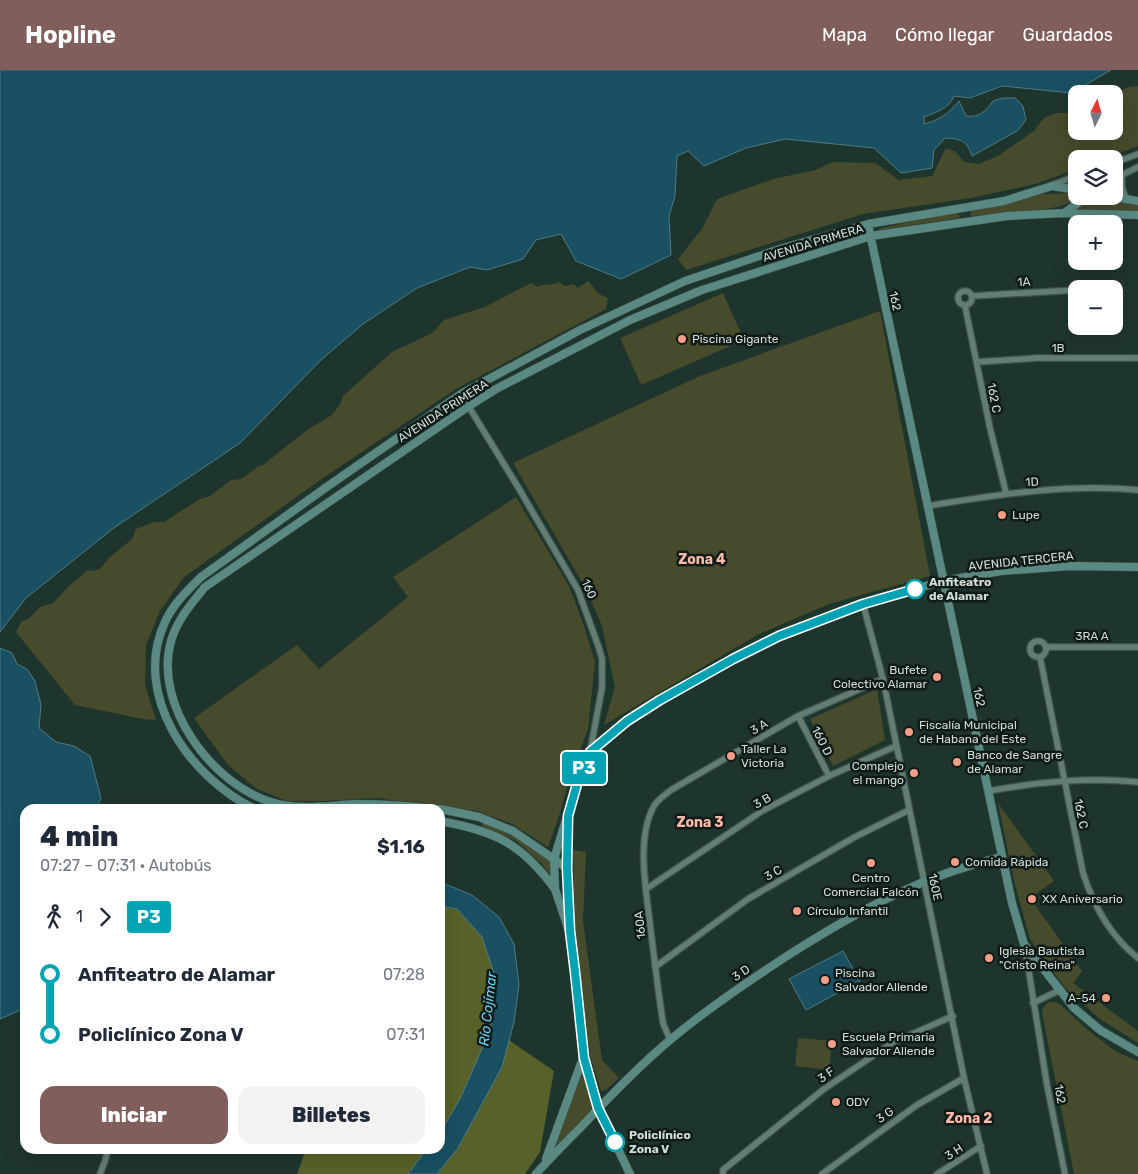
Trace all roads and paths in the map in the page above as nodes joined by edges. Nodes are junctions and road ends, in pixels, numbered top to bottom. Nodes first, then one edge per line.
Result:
1 (1138, 154) edge
2 (1123, 160) edge
3 (1138, 167) edge
4 (1123, 174) edge
5 (1068, 179) edge
6 (1052, 186) junction
7 (1068, 189) edge
8 (1123, 190) edge
9 (1123, 199) edge
10 (1126, 200) junction
11 (1138, 201) edge
12 (1075, 205) edge
13 (963, 208) junction
14 (1064, 213) junction
15 (1138, 215) edge
16 (966, 222) junction
17 (868, 224) junction
18 (870, 236) junction
19 (1068, 290) edge
20 (972, 296) junction
21 (965, 306) junction
22 (1138, 358) edge
23 (977, 362) junction
24 (461, 394) junction
25 (469, 406) junction
26 (328, 486) junction
27 (1138, 490) edge
28 (1006, 493) junction
29 (336, 496) junction
30 (927, 506) junction
31 (1138, 567) edge
32 (201, 578) junction
33 (943, 581) junction
34 (209, 585) junction
35 (863, 604) junction
36 (1046, 646) junction
37 (1138, 647) edge
38 (1040, 657) junction
39 (882, 679) junction
40 (798, 716) junction
41 (181, 720) junction
42 (169, 726) junction
43 (896, 746) junction
44 (590, 752) junction
45 (829, 776) junction
46 (1064, 780) junction
47 (1138, 782) edge
48 (988, 791) junction
49 (244, 804) edge
50 (285, 804) edge
51 (654, 807) joint
52 (445, 810) edge
53 (909, 810) junction
54 (568, 816) junction
55 (445, 822) edge
56 (1002, 857) junction
57 (554, 859) junction
58 (567, 868) junction
59 (568, 880) junction
60 (924, 882) junction
61 (646, 888) junction
62 (555, 889) junction
63 (570, 931) junction
64 (1024, 944) junction
65 (1138, 958) edge
66 (655, 967) junction
67 (1060, 990) junction
68 (1033, 1003) junction
69 (953, 1016) junction
70 (670, 1040) junction
71 (1138, 1052) edge
72 (584, 1058) junction
73 (964, 1078) junction
74 (598, 1108) junction
75 (980, 1146) junction
76 (107, 1154) edge
77 (545, 1163) junction
78 (723, 1172) edge
79 (100, 1174) edge
80 (536, 1174) edge
81 (630, 1174) edge
82 (822, 1174) edge
83 (937, 1174) edge
84 (987, 1174) edge
85 (1066, 1174) edge

1 - 2 street
3 - 4 street
5 - 6 street
6 - 7 street, AVENIDA PRIMERA
6 - 13 street, AVENIDA PRIMERA
8 - 10 street
9 - 10 street
10 - 11 street
12 - 14 street
13 - 16 street
13 - 17 street, AVENIDA PRIMERA
14 - 15 street, AVENIDA PRIMERA
14 - 16 street, AVENIDA PRIMERA
16 - 18 street, AVENIDA PRIMERA
17 - 18 street, 162
17 - 24 street, AVENIDA PRIMERA
18 - 25 street, AVENIDA PRIMERA
18 - 30 street, 162
19 - 20 street, 1A
20 - 21 street
20 - 21 street
21 - 23 street, 162 C
22 - 23 street, 1B
23 - 28 street, 162 C
24 - 25 street, 160
24 - 26 street, AVENIDA PRIMERA
25 - 29 street, AVENIDA PRIMERA
25 - 44 street, 160
26 - 29 street
26 - 32 street, AVENIDA PRIMERA
27 - 28 street, 1D
28 - 30 street, 1D
29 - 34 street, AVENIDA PRIMERA
30 - 33 street, 162
31 - 33 street, AVENIDA TERCERA
32 - 34 street
32 - 42 street, AVENIDA PRIMERA
33 - 35 street, AVENIDA TERCERA
33 - 48 street, 162
34 - 41 street, AVENIDA PRIMERA
35 - 39 street, 160E
35 - 44 street, AVENIDA TERCERA
36 - 37 street, 3RA A
36 - 38 street
36 - 38 street
38 - 46 street, 162 C
39 - 40 street, 3 A
39 - 43 street, 160E
40 - 45 street, 160 D
40 - 51 street, 3 A
41 - 42 street
41 - 50 street, AVENIDA PRIMERA
42 - 49 street, AVENIDA PRIMERA
43 - 45 street, 3 B
43 - 53 street, 160E
44 - 54 street, 160
45 - 61 street, 3 B
46 - 47 street
46 - 48 street
46 - 65 street, 162 C
48 - 56 street, 162
51 - 61 street, 160A
52 - 57 street
53 - 60 street, 160E
53 - 66 street, 3 C
54 - 57 street, 160
54 - 58 street, 160
55 - 62 street
56 - 60 street, 3 D
56 - 64 street, 162
57 - 58 street
57 - 62 street, 160
58 - 59 street, 160
59 - 62 street
59 - 63 street, 160
60 - 69 street, 160E
60 - 70 street, 3 D
61 - 66 street, 160A
62 - 63 street, 160
63 - 72 street, 160
64 - 67 street
64 - 68 street, 162
66 - 70 street, 160A
67 - 68 street
67 - 71 street
68 - 85 street, 162
69 - 73 street, 160E
69 - 78 street, 3 F
70 - 74 street, 3 D
72 - 74 street, 160
72 - 77 street
73 - 75 street, 160E
73 - 82 street, 3 G
74 - 77 street, 3 D
74 - 81 street, 160
75 - 83 street, 3 H
75 - 84 street, 160E
76 - 79 street
77 - 80 street, 3 D

